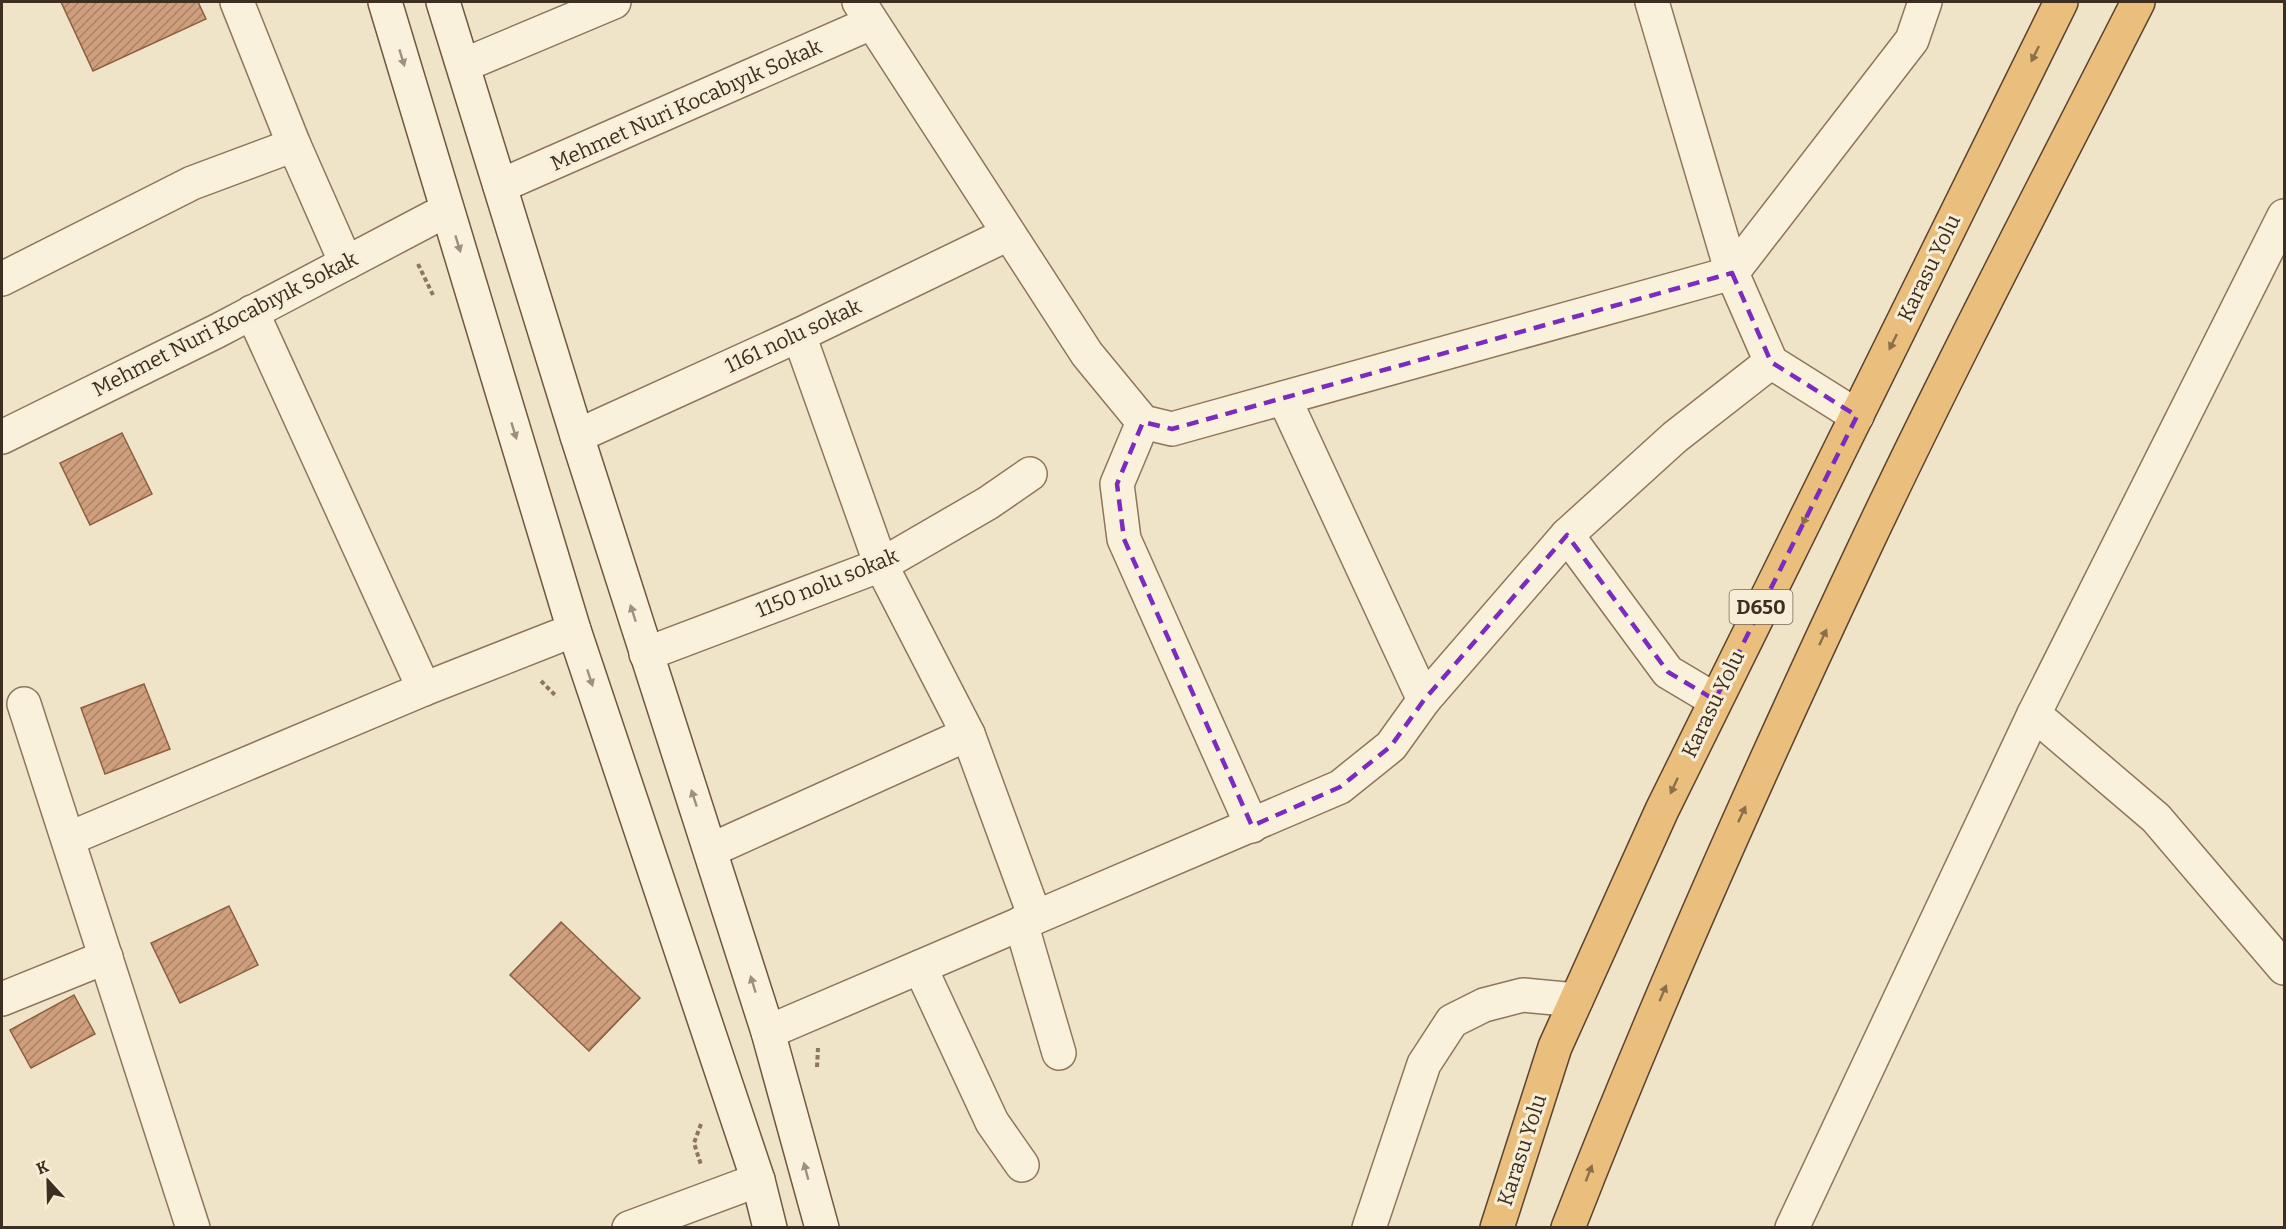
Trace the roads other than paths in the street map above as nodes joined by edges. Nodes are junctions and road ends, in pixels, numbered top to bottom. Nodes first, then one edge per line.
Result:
1 (237, 2) edge
2 (385, 2) edge
3 (443, 2) edge
4 (614, 2) edge
5 (1925, 2) edge
6 (2061, 2) edge
7 (2138, 2) edge
8 (1660, 5) edge
9 (865, 12) edge
10 (464, 65) junction
11 (294, 145) junction
12 (500, 186) junction
13 (447, 210) junction
14 (2284, 216) edge
15 (1008, 234) junction
16 (346, 263) junction
17 (1732, 273) junction
18 (2, 279) edge
19 (252, 312) junction
20 (799, 335) junction
21 (1771, 362) junction
22 (1284, 398) junction
23 (1857, 416) junction
24 (1143, 422) junction
25 (577, 436) junction
26 (2, 437) edge
27 (1030, 474) dead end
28 (1567, 535) junction
29 (881, 565) junction
30 (574, 630) junction
31 (646, 654) junction
32 (424, 689) junction
33 (1424, 700) junction
34 (1715, 700) junction
35 (24, 704) dead end
36 (2034, 714) junction
37 (968, 734) junction
38 (1252, 825) junction
39 (68, 839) junction
40 (711, 850) junction
41 (1028, 920) junction
42 (106, 957) junction
43 (920, 967) junction
44 (2284, 968) edge
45 (2, 999) edge
46 (1576, 1000) junction
47 (768, 1032) junction
48 (1059, 1053) dead end
49 (1022, 1165) dead end
50 (758, 1180) junction
51 (193, 1227) edge
52 (629, 1227) edge
53 (770, 1227) edge
54 (822, 1227) edge
55 (1369, 1227) edge
56 (1497, 1227) edge
57 (1568, 1227) edge
58 (1792, 1227) edge

1 - 11 street
2 -> 13 street
3 - 10 street
4 - 10 street
5 - 17 street
6 -> 23 highway, Karasu Yolu / D650
57 -> 7 highway
8 - 17 street
9 - 12 street, Mehmet Nuri Kocabıyık Sokak
9 - 15 street
10 - 12 street
11 - 16 street
11 - 18 street
12 - 25 street
13 - 16 street, Mehmet Nuri Kocabıyık Sokak
13 -> 30 street
14 - 36 street
15 - 20 street, 1161 nolu sokak
15 - 24 street
16 - 19 street, Mehmet Nuri Kocabıyık Sokak
17 - 21 street
17 - 22 street
19 - 26 street, Mehmet Nuri Kocabıyık Sokak
19 - 32 street
20 - 25 street, 1161 nolu sokak
20 - 29 street
21 - 23 street
21 - 28 street
22 - 24 street
22 - 33 street
23 -> 34 highway, Karasu Yolu / D650
24 - 38 street
31 -> 25 street
27 - 29 street, 1150 nolu sokak
28 - 33 street
28 - 34 street
29 - 31 street, 1150 nolu sokak
29 - 37 street
30 - 32 street
30 -> 50 street
40 -> 31 street
32 - 39 street
33 - 38 street
34 -> 46 highway, Karasu Yolu / D650
35 - 39 street
36 - 44 street
36 - 58 street
37 - 40 street
37 - 41 street
38 - 41 street
39 - 42 street
47 -> 40 street
41 - 43 street
41 - 48 street
42 - 45 street
42 - 51 street
43 - 47 street
43 - 49 street
46 - 55 street
46 - 56 highway, Karasu Yolu / D650
54 -> 47 street
50 - 52 street
50 - 53 street

